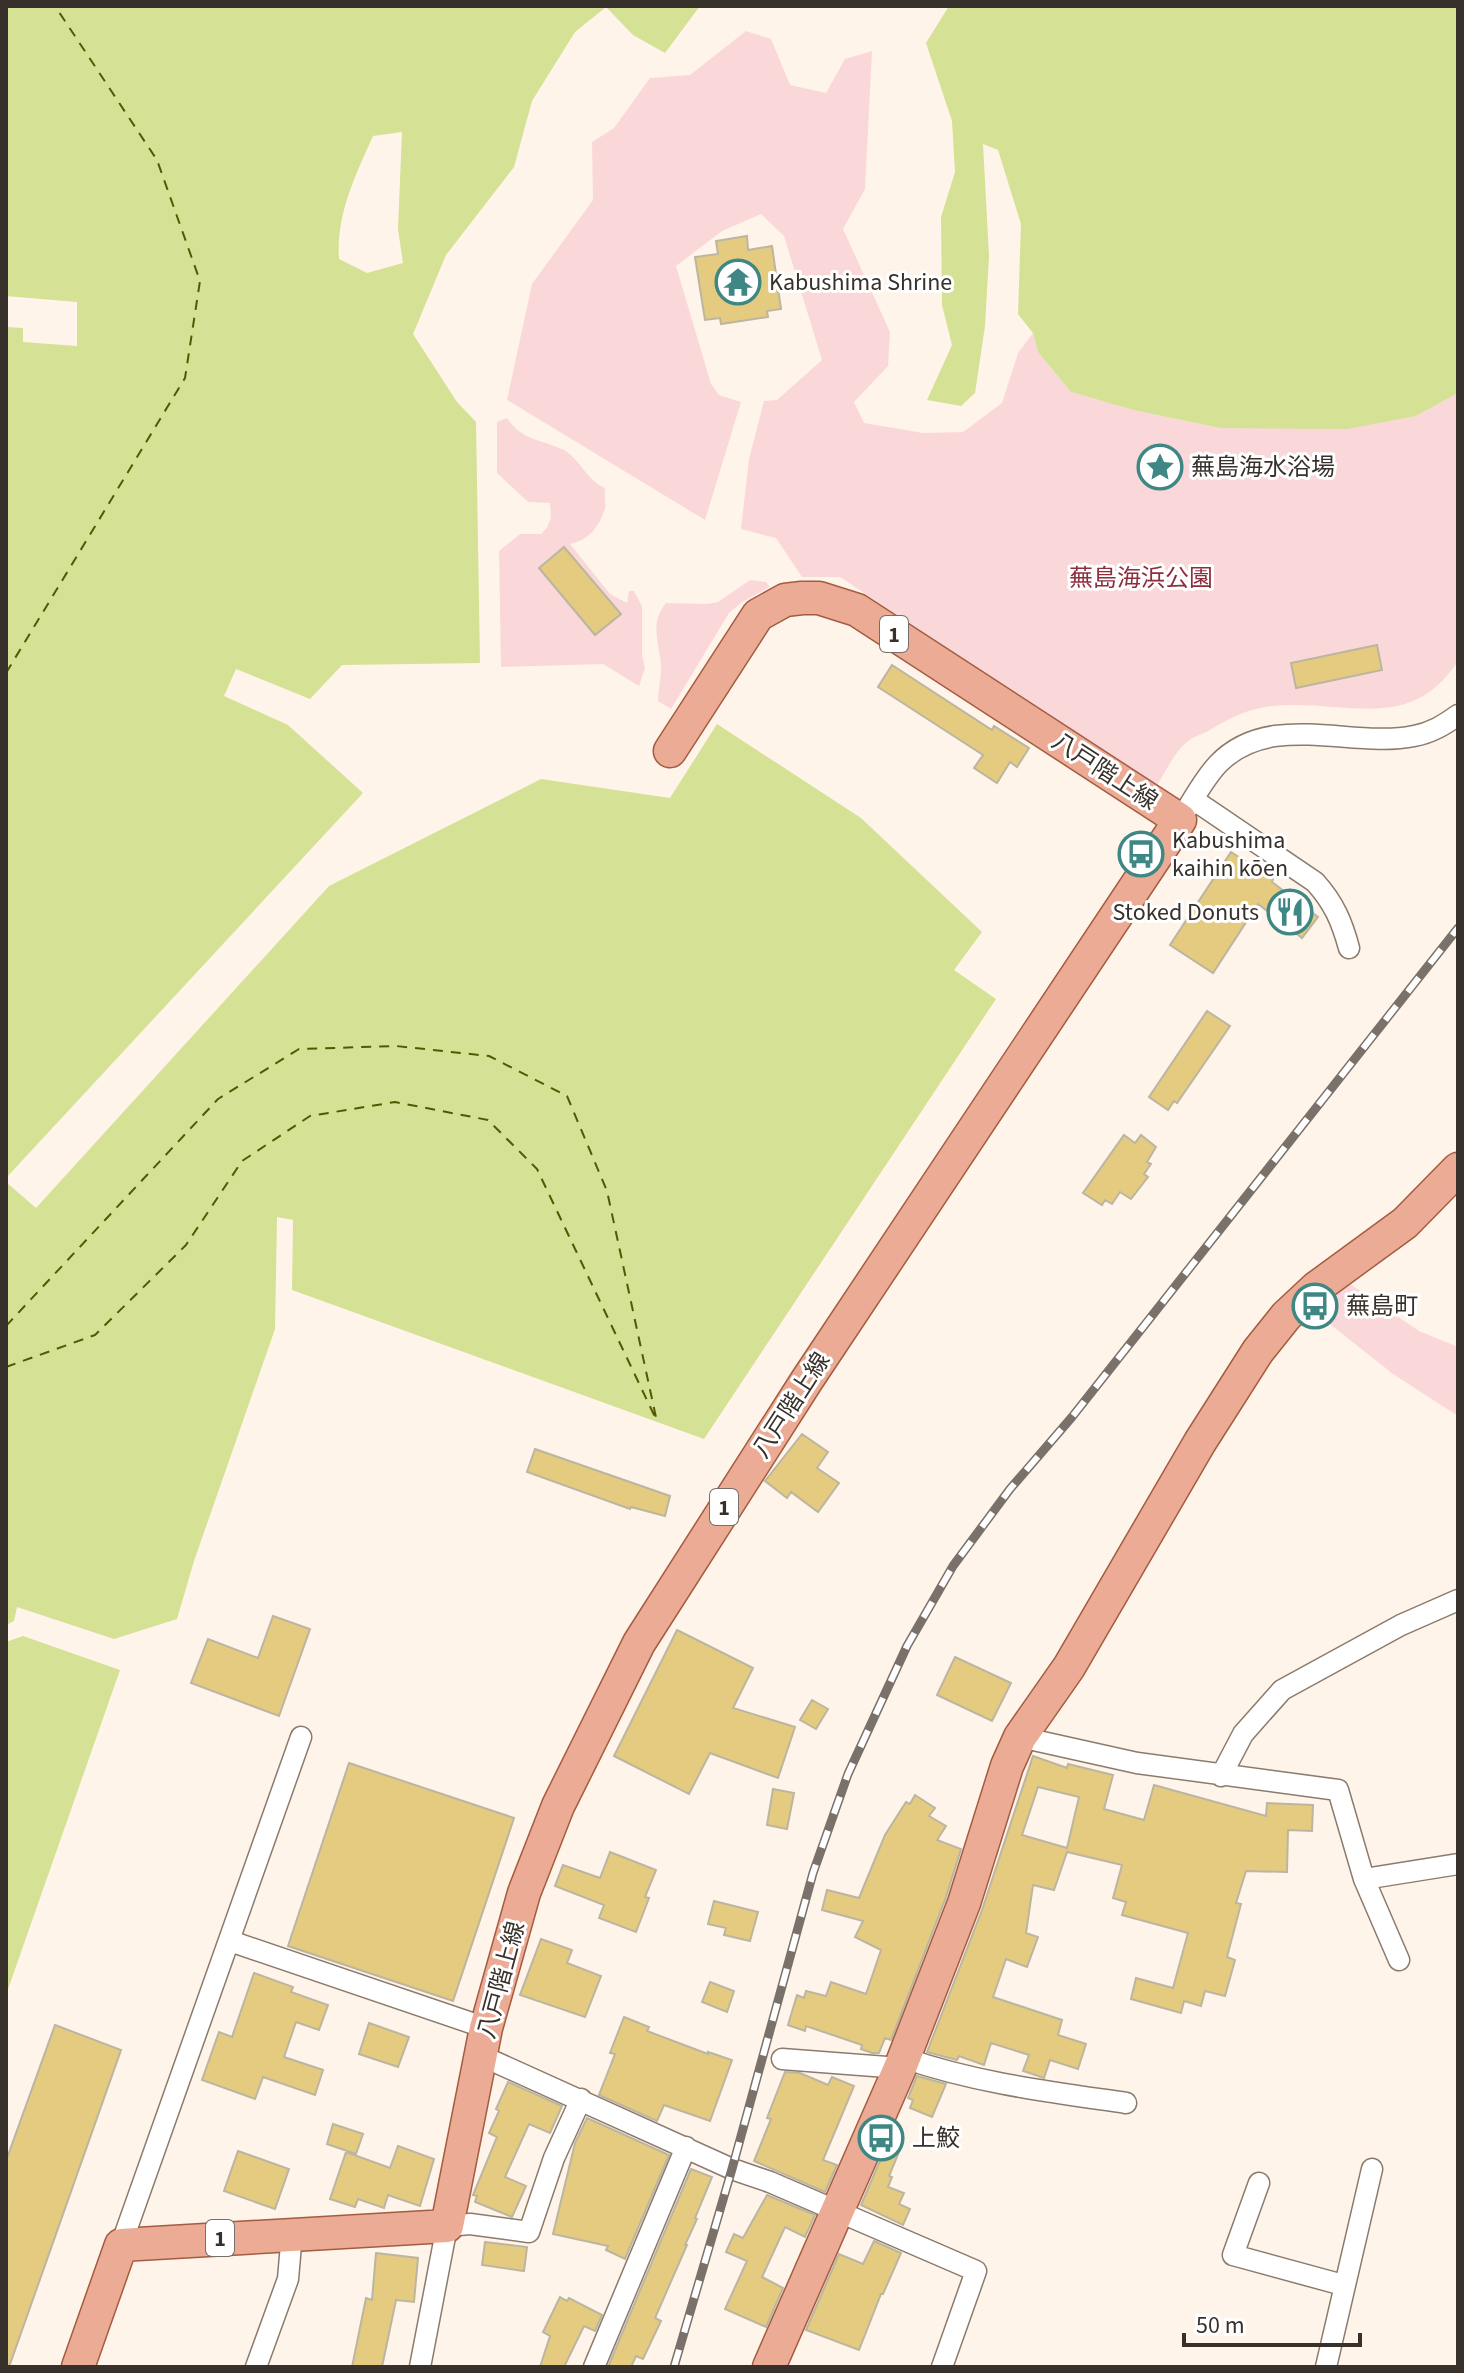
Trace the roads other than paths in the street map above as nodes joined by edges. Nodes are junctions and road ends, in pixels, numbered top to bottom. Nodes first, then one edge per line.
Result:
1 (1458, 715) edge
2 (670, 751) dead end
3 (1187, 810) junction
4 (1349, 948) dead end
5 (1458, 1169) edge
6 (1458, 1600) edge
7 (301, 1737) dead end
8 (1020, 1737) junction
9 (1221, 1776) junction
10 (1458, 1864) edge
11 (1364, 1879) junction
12 (230, 1941) junction
13 (1399, 1960) dead end
14 (484, 2042) junction
15 (782, 2059) dead end
16 (902, 2063) junction
17 (581, 2099) junction
18 (1126, 2103) dead end
19 (686, 2147) junction
20 (1372, 2169) dead end
21 (1259, 2183) dead end
22 (836, 2210) junction
23 (447, 2226) junction
24 (292, 2233) junction
25 (121, 2245) junction
26 (1343, 2285) junction
27 (945, 2366) edge
28 (78, 2367) edge
29 (256, 2367) edge
30 (420, 2367) edge
31 (594, 2367) edge
32 (769, 2367) edge
33 (1326, 2367) edge

1 - 3 street
2 - 3 main road, 八戸階上線 / 1
3 - 4 street
3 - 14 main road, 八戸階上線 / 1
5 - 8 main road
6 - 9 street
7 - 12 street
8 - 9 street
8 - 16 main road
9 - 11 street
10 - 11 street
11 - 13 street
12 - 14 street
12 - 25 street
14 - 17 street
14 - 23 main road, 八戸階上線 / 1
15 - 16 street
16 - 18 street
16 - 22 main road
17 - 19 street
17 - 23 street
19 - 22 street
19 - 31 street
20 - 26 street
21 - 26 street
22 - 27 street
22 - 32 main road
23 - 24 main road, 1
23 - 30 street
24 - 25 main road, 1
24 - 29 street
25 - 28 main road
26 - 33 street

